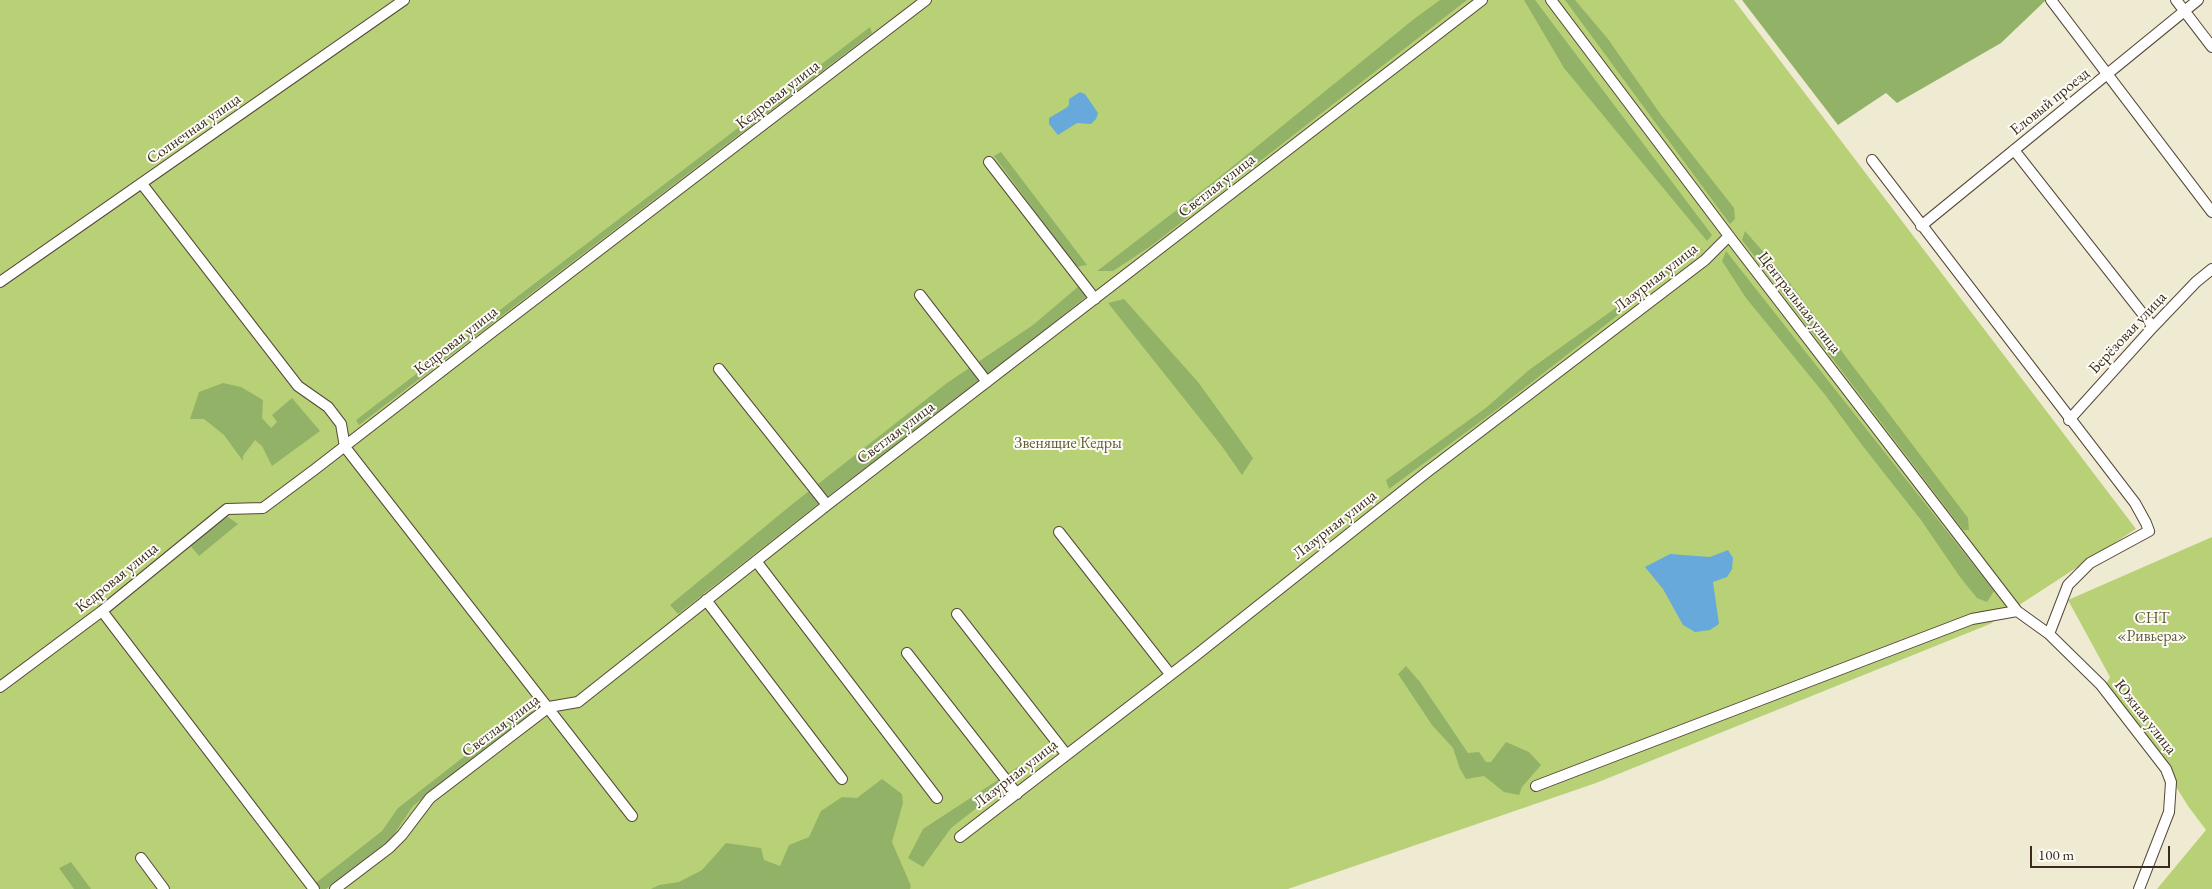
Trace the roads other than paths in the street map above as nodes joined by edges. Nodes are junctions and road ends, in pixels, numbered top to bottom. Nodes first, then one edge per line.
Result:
1 (404, 0) edge
2 (926, 0) edge
3 (1482, 0) edge
4 (1551, 0) edge
5 (2051, 0) edge
6 (2176, 0) edge
7 (2198, 0) edge
8 (2184, 11) junction
9 (2212, 47) edge
10 (2108, 74) junction
11 (2014, 150) junction
12 (1872, 160) dead end
13 (989, 162) dead end
14 (142, 184) junction
15 (2212, 212) edge
16 (1921, 226) junction
17 (1729, 236) junction
18 (2212, 269) edge
19 (0, 282) edge
20 (920, 296) dead end
21 (1095, 299) junction
22 (2153, 327) junction
23 (719, 369) dead end
24 (988, 382) junction
25 (2069, 420) junction
26 (345, 447) junction
27 (827, 505) junction
28 (1059, 532) dead end
29 (756, 561) junction
30 (706, 600) junction
31 (102, 611) junction
32 (2017, 611) junction
33 (957, 614) dead end
34 (2028, 620) joint
35 (2048, 634) junction
36 (907, 652) dead end
37 (1170, 674) junction
38 (0, 688) edge
39 (549, 707) junction
40 (1066, 754) junction
41 (842, 779) dead end
42 (1536, 786) dead end
43 (1017, 794) junction
44 (937, 798) dead end
45 (632, 816) dead end
46 (960, 837) dead end
47 (140, 858) dead end
48 (164, 889) edge
49 (314, 889) edge
50 (335, 889) edge
51 (2139, 889) edge

1 - 14 street, Солнечная улица
2 - 26 street, Кедровая улица
3 - 21 street, Светлая улица
4 - 17 street, Центральная улица
5 - 10 street
6 - 8 street
7 - 8 street, Еловый проезд
8 - 9 street
8 - 10 street, Еловый проезд
10 - 11 street, Еловый проезд
10 - 15 street
11 - 16 street, Еловый проезд
11 - 22 street
12 - 16 street
13 - 21 street
14 - 19 street, Солнечная улица
14 - 26 street
16 - 25 street
17 - 32 street, Центральная улица
17 - 37 street, Лазурная улица
18 - 22 street, Берёзовая улица
20 - 24 street
21 - 24 street, Светлая улица
22 - 25 street, Берёзовая улица
23 - 27 street
24 - 27 street, Светлая улица
25 - 35 street
26 - 31 street, Кедровая улица
26 - 39 street
27 - 29 street, Светлая улица
28 - 37 street
29 - 30 street, Светлая улица
29 - 44 street
30 - 39 street, Светлая улица
30 - 41 street
31 - 38 street, Кедровая улица
31 - 49 street
32 - 34 street, Центральная улица
32 - 42 street
33 - 40 street
34 - 35 street, Южная улица
35 - 51 street, Южная улица
36 - 43 street
37 - 40 street, Лазурная улица
39 - 45 street
39 - 50 street, Светлая улица
40 - 43 street, Лазурная улица
43 - 46 street, Лазурная улица
47 - 48 street

